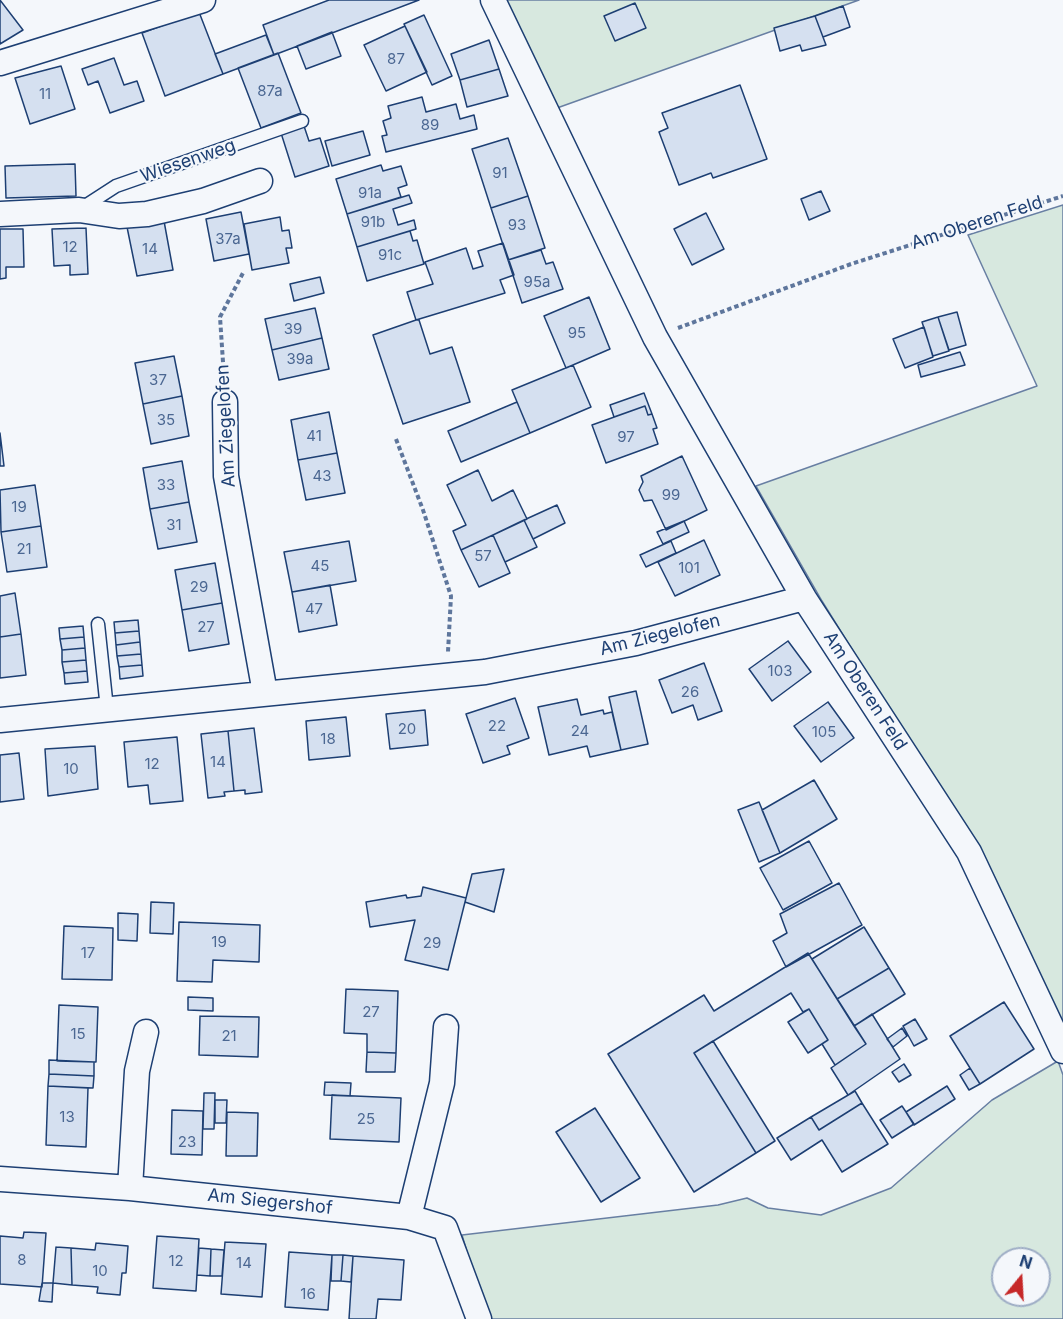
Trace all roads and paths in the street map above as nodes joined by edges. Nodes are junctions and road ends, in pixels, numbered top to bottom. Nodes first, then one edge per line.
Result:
1 (203, 0) edge
2 (493, 0) edge
3 (0, 63) edge
4 (302, 121) dead end
5 (260, 181) dead end
6 (1063, 196) edge
7 (79, 210) junction
8 (0, 214) edge
9 (244, 271) dead end
10 (655, 337) junction
11 (225, 402) joint
12 (396, 439) dead end
13 (804, 598) junction
14 (98, 624) dead end
15 (442, 676) junction
16 (266, 693) junction
17 (106, 709) junction
18 (0, 720) edge
19 (446, 1027) dead end
20 (146, 1032) dead end
21 (1063, 1051) edge
22 (0, 1179) edge
23 (130, 1188) junction
24 (409, 1217) junction
25 (479, 1319) edge

1 - 3 street
2 - 10 street, Am Oberen Feld
4 - 7 lane, Wiesenweg
5 - 7 street, Wiesenweg
6 - 10 path, Am Oberen Feld
7 - 8 street, Wiesenweg
9 - 11 path, Am Ziegelofen
10 - 13 street, Am Oberen Feld
11 - 16 street, Am Ziegelofen
12 - 15 path
13 - 15 street, Am Ziegelofen
13 - 21 street, Am Oberen Feld
14 - 17 lane
15 - 16 street, Am Ziegelofen
16 - 17 street, Am Ziegelofen
17 - 18 street, Am Ziegelofen
19 - 24 street
20 - 23 street
22 - 23 street, Am Siegershof
23 - 24 street, Am Siegershof
24 - 25 street, Am Siegershof

